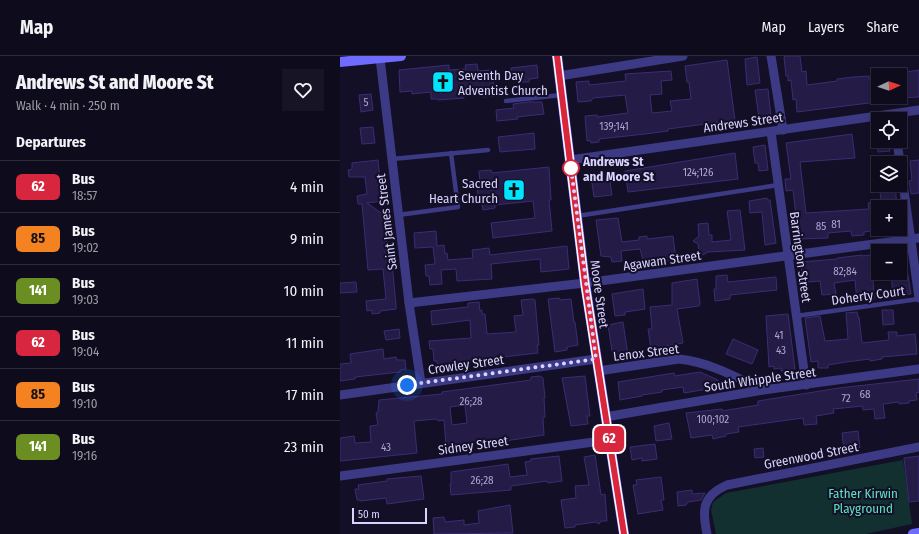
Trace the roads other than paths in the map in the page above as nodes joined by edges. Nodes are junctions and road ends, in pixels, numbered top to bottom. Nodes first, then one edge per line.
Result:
1 (401, 56) edge
2 (557, 56) edge
3 (683, 56) edge
4 (771, 56) edge
5 (380, 58) junction
6 (340, 62) edge
7 (558, 76) junction
8 (561, 95) junction
9 (506, 102) dead end
10 (919, 110) edge
11 (907, 113) edge
12 (871, 119) edge
13 (783, 130) junction
14 (771, 132) junction
15 (899, 148) edge
16 (488, 150) dead end
17 (451, 153) junction
18 (392, 159) junction
19 (570, 160) junction
20 (778, 185) junction
21 (398, 215) junction
22 (577, 216) junction
23 (915, 239) edge
24 (788, 256) junction
25 (585, 284) junction
26 (919, 299) edge
27 (408, 303) junction
28 (796, 316) junction
29 (596, 359) junction
30 (919, 369) edge
31 (598, 371) junction
32 (421, 383) junction
33 (806, 385) junction
34 (763, 390) junction
35 (340, 395) edge
36 (605, 417) junction
37 (609, 440) junction
38 (919, 447) edge
39 (340, 476) edge
40 (919, 533) edge
41 (621, 534) edge
42 (707, 534) edge
43 (913, 534) edge

1 - 5 street
2 - 7 street, Moore Street
3 - 7 street
4 - 13 street
5 - 6 street
5 - 18 street, Saint James Street
7 - 8 street, Moore Street
8 - 9 lane
8 - 19 street, Moore Street
10 - 11 street, Andrews Street
12 - 13 street, Andrews Street
13 - 14 street, Andrews Street
14 - 19 street, Andrews Street
14 - 20 street, Barrington Street
15 - 23 street
16 - 17 lane
17 - 18 lane
17 - 21 lane
18 - 21 street, Saint James Street
19 - 22 street, Moore Street
20 - 22 lane
20 - 24 street, Barrington Street
21 - 27 street, Saint James Street
22 - 25 street, Moore Street
23 - 24 street, Agawam Street
23 - 26 street
24 - 25 street, Agawam Street
24 - 28 street, Barrington Street
25 - 27 street, Agawam Street
25 - 29 street, Moore Street
26 - 28 lane, Doherty Court
27 - 32 street, Saint James Street
28 - 33 street, Barrington Street
29 - 31 street, Moore Street
29 - 32 street, Crowley Street
30 - 33 street, South Whipple Street
31 - 34 street, Lenox Street
31 - 36 street, Moore Street
32 - 35 street, Crowley Street
33 - 34 street, South Whipple Street
34 - 36 street, South Whipple Street
36 - 37 street, Moore Street
37 - 39 street, Sidney Street
37 - 41 street, Moore Street
38 - 42 street, Greenwood Street
40 - 43 street

